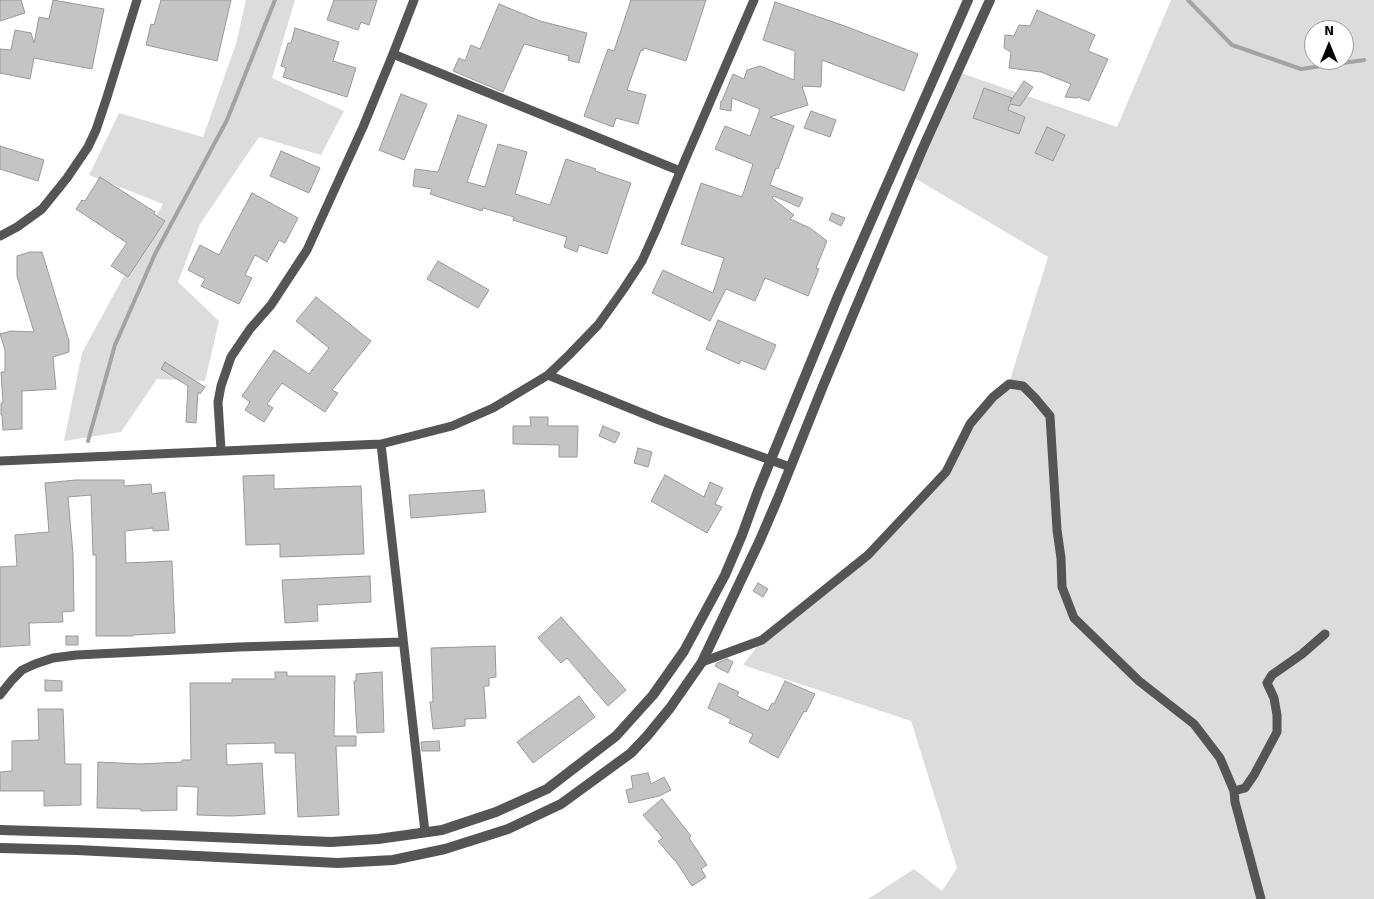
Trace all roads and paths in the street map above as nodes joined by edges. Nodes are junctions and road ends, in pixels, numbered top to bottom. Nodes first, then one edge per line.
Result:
1 (137, 0) edge
2 (414, 0) edge
3 (754, 0) edge
4 (968, 0) edge
5 (990, 0) edge
6 (393, 54) junction
7 (680, 171) junction
8 (0, 236) edge
9 (548, 375) junction
10 (381, 444) junction
11 (222, 450) junction
12 (771, 460) junction
13 (0, 461) edge
14 (790, 467) junction
15 (1325, 634) dead end
16 (402, 642) junction
17 (702, 662) junction
18 (0, 695) edge
19 (1234, 791) junction
20 (0, 830) edge
21 (425, 832) junction
22 (0, 848) edge
23 (1262, 899) edge

1 - 8 street
2 - 6 street
3 - 7 street
4 - 12 street
5 - 14 street
6 - 7 street
6 - 11 street
7 - 9 street
9 - 10 street
9 - 12 street
10 - 11 street
10 - 16 street
11 - 13 street
12 - 14 street
12 - 21 street
14 - 17 street
15 - 19 street
16 - 18 street
16 - 21 street
17 - 19 street
17 - 22 street
19 - 23 street
20 - 21 street

